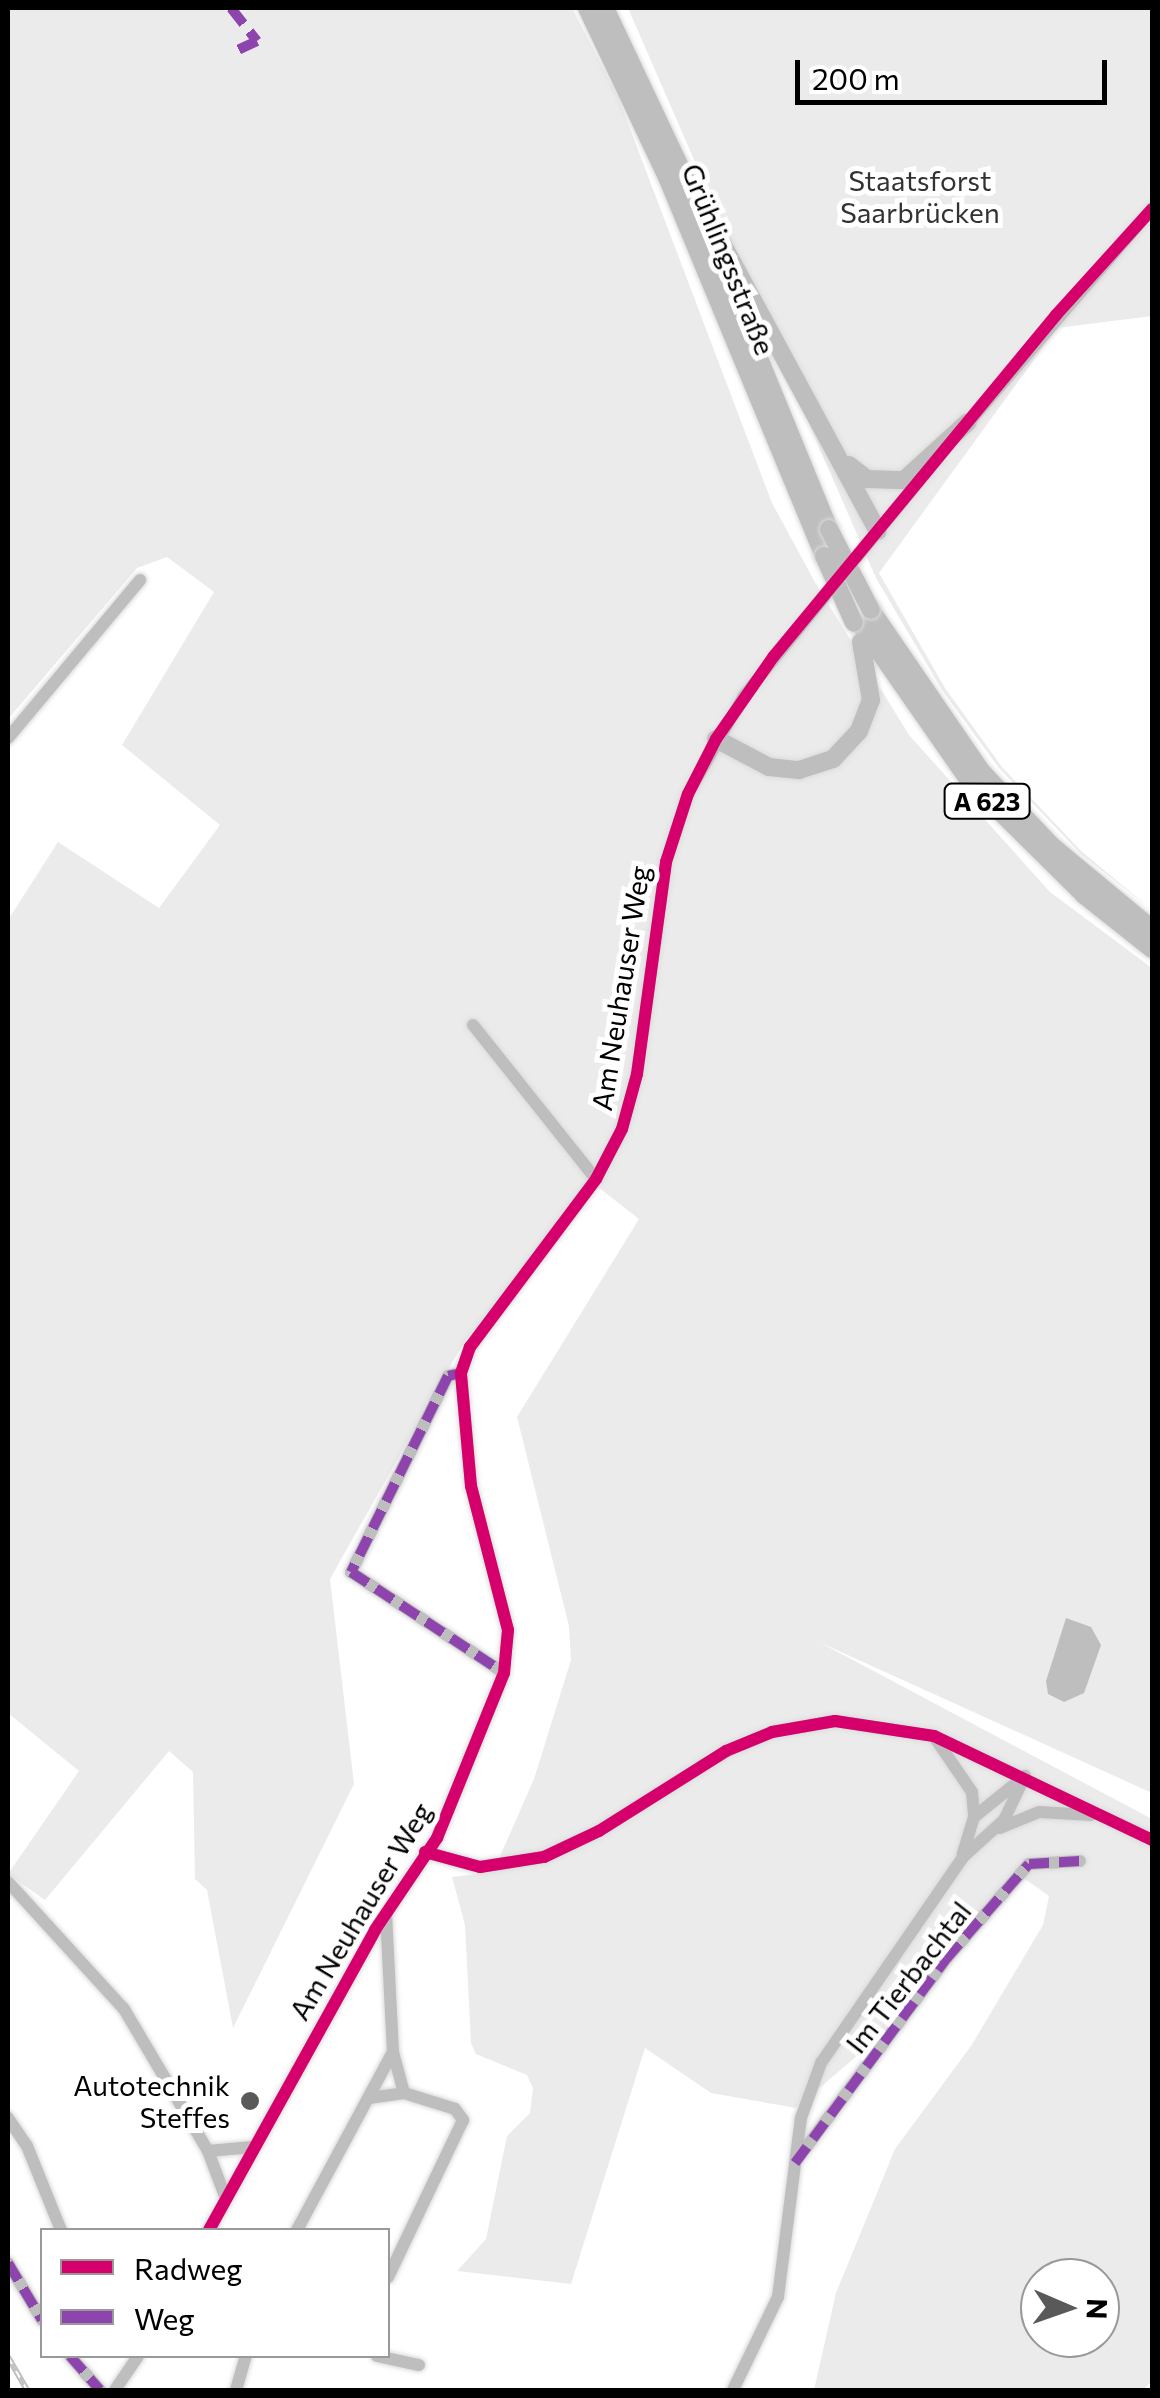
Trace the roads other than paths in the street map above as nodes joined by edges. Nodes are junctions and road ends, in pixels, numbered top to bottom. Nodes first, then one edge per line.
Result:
1 (587, 8) edge
2 (604, 8) edge
3 (683, 173) junction
4 (1152, 210) edge
5 (968, 422) junction
6 (839, 453) junction
7 (821, 531) junction
8 (878, 531) junction
9 (140, 580) dead end
10 (861, 618) junction
11 (8, 738) edge
12 (716, 739) junction
13 (1152, 929) edge
14 (1152, 949) edge
15 (473, 1025) dead end
16 (596, 1179) junction
17 (460, 1373) junction
18 (504, 1674) junction
19 (934, 1736) junction
20 (1025, 1776) junction
21 (974, 1817) junction
22 (1108, 1818) junction
23 (994, 1830) junction
24 (1152, 1840) edge
25 (425, 1852) junction
26 (963, 1857) junction
27 (1080, 1861) dead end
28 (8, 1882) edge
29 (386, 1912) junction
30 (393, 2052) junction
31 (404, 2093) junction
32 (369, 2098) junction
33 (8, 2118) edge
34 (252, 2147) junction
35 (208, 2151) junction
36 (795, 2163) junction
37 (226, 2199) junction
38 (60, 2228) edge
39 (210, 2228) edge
40 (297, 2228) edge
41 (8, 2263) edge
42 (390, 2273) edge
43 (40, 2317) edge
44 (72, 2358) edge
45 (137, 2358) edge
46 (245, 2358) edge
47 (388, 2358) edge
48 (419, 2364) dead end
49 (100, 2390) edge
50 (116, 2390) edge
51 (236, 2390) edge
52 (734, 2390) edge

1 - 7 highway, Grühlingsstraße / A 623
2 - 3 highway, A 623
3 - 6 highway
3 - 7 highway, A 623
4 - 5 street, Am Neuhauser Weg
5 - 6 highway
5 - 8 street, Am Neuhauser Weg
6 - 8 highway
7 - 10 highway, A 623, bridge
7 - 10 highway, A 623, bridge
8 - 12 street, Am Neuhauser Weg
9 - 11 street
10 - 12 highway
10 - 13 highway, A 623
10 - 14 highway, A 623
12 - 16 street, Am Neuhauser Weg
15 - 16 street
16 - 17 street, Am Neuhauser Weg
17 - 18 street, Am Neuhauser Weg
17 - 18 street, Am Neuhauser Weg
18 - 25 street, Am Neuhauser Weg
19 - 20 street
19 - 21 street
19 - 25 street
20 - 21 street
20 - 22 street
20 - 23 street, Im Tierbachtal
21 - 26 street, Im Tierbachtal
22 - 23 street, Im Tierbachtal
22 - 24 street
23 - 26 street, Im Tierbachtal
25 - 29 street, Am Neuhauser Weg
26 - 36 street, Im Tierbachtal
27 - 36 street, Im Tierbachtal
28 - 35 street
29 - 30 street
29 - 34 street, Am Neuhauser Weg
30 - 31 street
30 - 32 street
31 - 32 street
31 - 42 street
32 - 40 street
33 - 38 street
34 - 35 street
34 - 37 street, Am Neuhauser Weg
35 - 37 street
36 - 52 street, Im Tierbachtal
37 - 39 street, Am Neuhauser Weg
41 - 43 street
44 - 49 street
45 - 50 street
46 - 51 street
47 - 48 street

